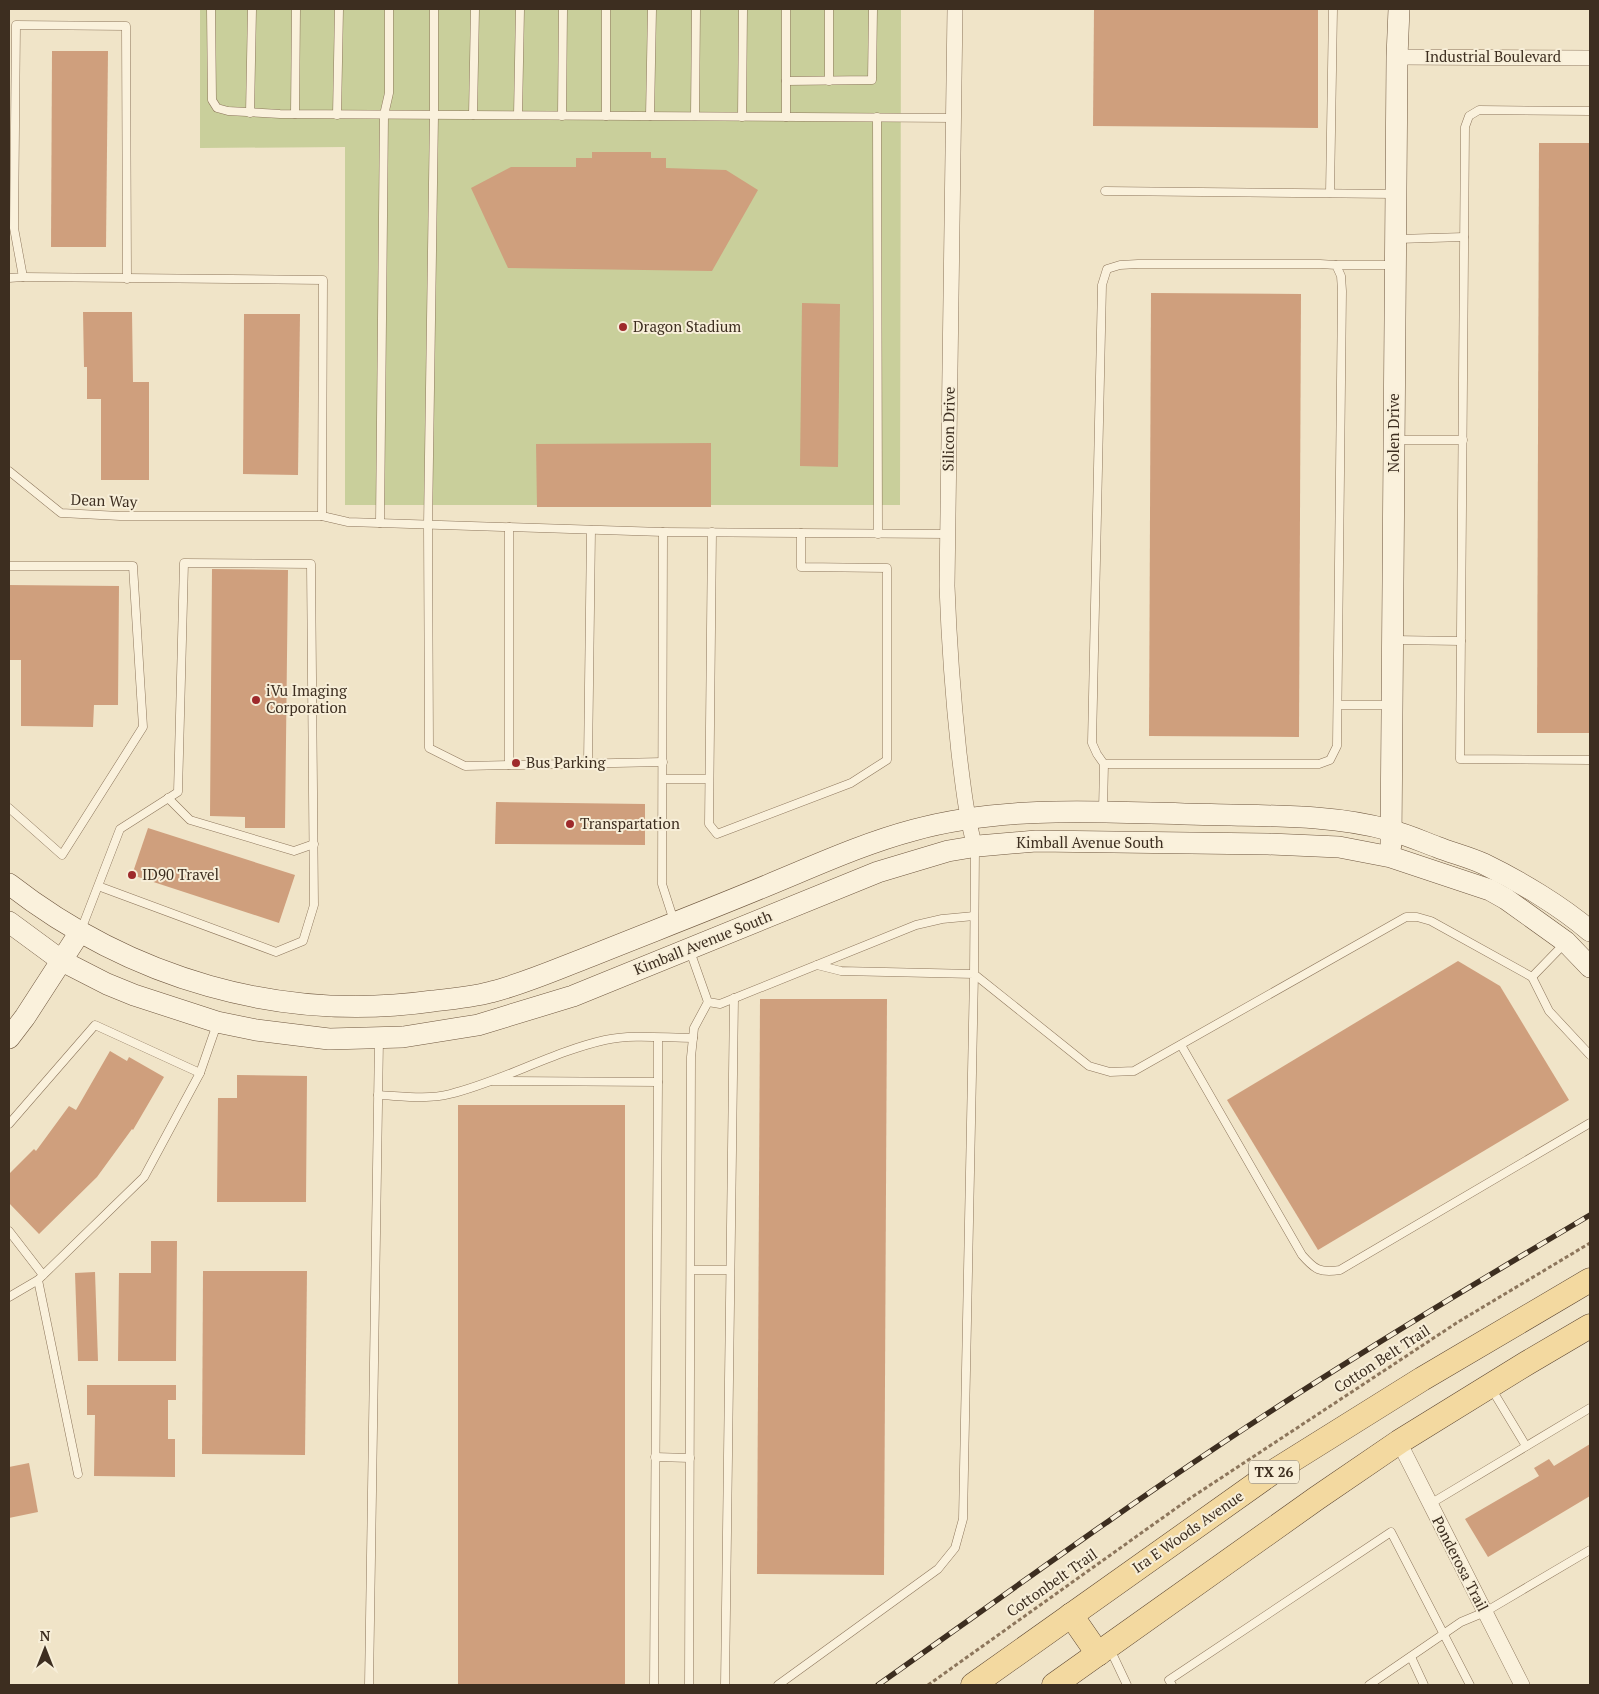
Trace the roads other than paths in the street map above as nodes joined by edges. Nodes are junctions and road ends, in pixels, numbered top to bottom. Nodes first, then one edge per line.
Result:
1 (210, 9) edge
2 (252, 9) edge
3 (296, 9) edge
4 (339, 9) edge
5 (389, 9) edge
6 (434, 9) edge
7 (475, 9) edge
8 (520, 9) edge
9 (563, 9) edge
10 (606, 9) edge
11 (652, 9) edge
12 (696, 9) edge
13 (743, 9) edge
14 (786, 9) edge
15 (829, 9) edge
16 (873, 9) edge
17 (956, 9) edge
18 (1333, 9) edge
19 (1398, 9) edge
20 (1397, 57) junction
21 (1590, 58) edge
22 (786, 81) junction
23 (829, 81) junction
24 (1590, 111) edge
25 (250, 112) junction
26 (295, 114) junction
27 (337, 115) junction
28 (384, 115) junction
29 (434, 115) junction
30 (473, 115) junction
31 (518, 116) junction
32 (562, 116) junction
33 (606, 116) junction
34 (650, 116) junction
35 (695, 116) junction
36 (742, 117) junction
37 (786, 117) junction
38 (877, 117) junction
39 (954, 118) junction
40 (1105, 191) dead end
41 (1330, 193) junction
42 (1396, 194) junction
43 (1464, 237) junction
44 (1396, 239) junction
45 (1395, 265) junction
46 (1336, 266) junction
47 (23, 277) junction
48 (9, 278) edge
49 (128, 279) junction
50 (1394, 440) junction
51 (1463, 440) junction
52 (9, 471) edge
53 (322, 516) junction
54 (380, 523) junction
55 (428, 525) junction
56 (509, 527) junction
57 (591, 530) junction
58 (663, 532) junction
59 (712, 532) junction
60 (801, 533) junction
61 (878, 534) junction
62 (948, 534) junction
63 (9, 566) edge
64 (1393, 640) junction
65 (1461, 641) junction
66 (1338, 705) junction
67 (1392, 705) junction
68 (1590, 760) edge
69 (662, 762) junction
70 (588, 763) junction
71 (1104, 764) junction
72 (509, 765) junction
73 (662, 779) junction
74 (710, 779) junction
75 (168, 798) junction
76 (9, 808) edge
77 (1103, 812) junction
78 (967, 817) junction
79 (1391, 830) junction
80 (314, 844) junction
81 (975, 847) junction
82 (1391, 857) junction
83 (9, 884) edge
84 (98, 886) junction
85 (974, 916) junction
86 (9, 922) edge
87 (675, 923) junction
88 (1586, 925) edge
89 (80, 932) junction
90 (1566, 942) junction
91 (689, 949) junction
92 (62, 961) junction
93 (817, 965) junction
94 (1590, 967) edge
95 (974, 974) junction
96 (1532, 977) junction
97 (734, 998) junction
98 (708, 1002) junction
99 (378, 1006) junction
100 (217, 1022) junction
101 (9, 1038) edge
102 (379, 1038) junction
103 (658, 1038) junction
104 (693, 1038) junction
105 (1181, 1044) junction
106 (1590, 1055) edge
107 (200, 1073) junction
108 (488, 1081) junction
109 (658, 1082) junction
110 (378, 1095) junction
111 (1590, 1123) edge
112 (9, 1124) edge
113 (9, 1232) edge
114 (690, 1270) junction
115 (730, 1270) junction
116 (40, 1278) junction
117 (1590, 1280) edge
118 (9, 1297) edge
119 (1590, 1326) edge
120 (1489, 1386) junction
121 (1590, 1408) edge
122 (1399, 1442) junction
123 (1526, 1446) junction
124 (655, 1457) junction
125 (690, 1458) junction
126 (78, 1474) dead end
127 (1430, 1504) junction
128 (1590, 1550) edge
129 (1485, 1612) junction
130 (1071, 1616) junction
131 (1445, 1634) junction
132 (1103, 1650) junction
133 (1411, 1657) junction
134 (369, 1685) edge
135 (654, 1685) edge
136 (689, 1685) edge
137 (725, 1685) edge
138 (778, 1685) edge
139 (973, 1685) edge
140 (1054, 1685) edge
141 (1127, 1685) edge
142 (1172, 1685) edge
143 (1369, 1685) edge
144 (1424, 1685) edge
145 (1470, 1685) edge
146 (1522, 1685) edge

1 - 25 lane
2 - 25 lane
3 - 26 lane
4 - 27 lane
5 - 28 lane
6 - 29 lane
7 - 30 lane
8 - 31 lane
9 - 32 lane
10 - 33 lane
11 - 34 lane
12 - 35 lane
13 - 36 lane
14 - 22 lane
15 - 23 lane
16 - 23 lane
17 - 39 street, Silicon Drive
18 - 41 lane
19 - 20 main road, Nolen Drive
20 - 21 street, Industrial Boulevard
20 - 42 main road, Nolen Drive
22 - 23 lane
22 - 37 lane
24 - 43 lane
25 - 26 lane
26 - 27 lane
27 - 28 lane
28 - 29 lane
28 - 54 lane
29 - 30 lane
29 - 55 lane
30 - 31 lane
31 - 32 lane
32 - 33 lane
33 - 34 lane
34 - 35 lane
35 - 36 lane
36 - 37 lane
37 - 38 lane
38 - 39 lane
38 - 61 lane
39 - 62 street, Silicon Drive
40 - 41 lane
41 - 42 lane
42 - 44 main road, Nolen Drive
43 - 44 lane
43 - 51 lane
44 - 45 main road, Nolen Drive
45 - 46 lane
45 - 50 main road, Nolen Drive
46 - 66 lane
46 - 71 lane
47 - 48 lane
47 - 49 lane
47 - 49 lane
49 - 53 lane
50 - 51 lane
50 - 64 main road, Nolen Drive
51 - 65 lane
52 - 53 lane, Dean Way
53 - 54 lane, Dean Way
54 - 55 lane, Dean Way
55 - 56 lane, Dean Way
55 - 72 lane
56 - 57 lane, Dean Way
56 - 72 lane
57 - 58 lane, Dean Way
57 - 70 lane
58 - 59 lane, Dean Way
58 - 69 lane
59 - 60 lane, Dean Way
59 - 74 lane
60 - 61 lane, Dean Way
60 - 74 lane
61 - 62 lane, Dean Way
62 - 78 street, Silicon Drive
63 - 76 lane
64 - 65 lane
64 - 67 main road, Nolen Drive
65 - 68 lane
66 - 67 lane
66 - 71 lane
67 - 79 main road, Nolen Drive
69 - 70 lane
69 - 73 lane
70 - 72 lane
71 - 77 lane
73 - 74 lane
73 - 87 lane
75 - 80 lane
75 - 80 lane
75 - 84 lane
77 - 78 main road, Kimball Avenue South
77 - 79 main road, Kimball Avenue South
78 - 81 street, Silicon Drive
78 - 87 main road, Kimball Avenue South
79 - 82 main road, Nolen Drive
79 - 88 main road, Kimball Avenue South
80 - 84 lane
81 - 82 main road, Kimball Avenue South
81 - 85 lane
81 - 91 main road, Kimball Avenue South
82 - 90 main road, Kimball Avenue South
83 - 89 main road, Kimball Avenue South
84 - 89 lane
85 - 93 lane
85 - 95 lane
86 - 92 main road, Kimball Avenue South
87 - 91 main road
87 - 99 main road, Kimball Avenue South
88 - 90 main road
89 - 92 main road
89 - 99 main road, Kimball Avenue South
90 - 94 main road, Kimball Avenue South
90 - 96 lane
91 - 98 lane
91 - 102 main road, Kimball Avenue South
92 - 100 main road, Kimball Avenue South
92 - 101 main road
93 - 95 lane
93 - 97 lane
95 - 105 lane
95 - 138 lane
96 - 105 lane
96 - 106 lane
97 - 98 lane
97 - 115 lane
98 - 104 lane
99 - 102 main road
100 - 102 main road, Kimball Avenue South
100 - 107 lane
102 - 110 lane
103 - 104 lane
103 - 108 lane
103 - 109 lane
104 - 114 lane
105 - 111 lane
107 - 112 lane
107 - 116 lane
108 - 109 lane
108 - 110 lane
109 - 124 lane
110 - 134 lane
113 - 116 lane
114 - 115 lane
114 - 125 lane
115 - 137 lane
116 - 118 lane
116 - 126 lane
117 - 130 main road, Ira E Woods Avenue / TX 26
119 - 120 main road, TX 26
120 - 122 main road, TX 26
120 - 123 lane
121 - 123 lane
122 - 127 street, Ponderosa Trail
122 - 132 main road, TX 26
123 - 127 lane
124 - 125 lane
124 - 135 lane
125 - 136 lane
127 - 129 street, Ponderosa Trail
128 - 129 lane
129 - 131 lane
129 - 146 street, Ponderosa Trail
130 - 132 main road
130 - 139 main road, Ira E Woods Avenue / TX 26
131 - 133 lane
131 - 142 lane
131 - 145 lane
132 - 140 main road, TX 26
132 - 141 lane
133 - 143 lane
133 - 144 lane

